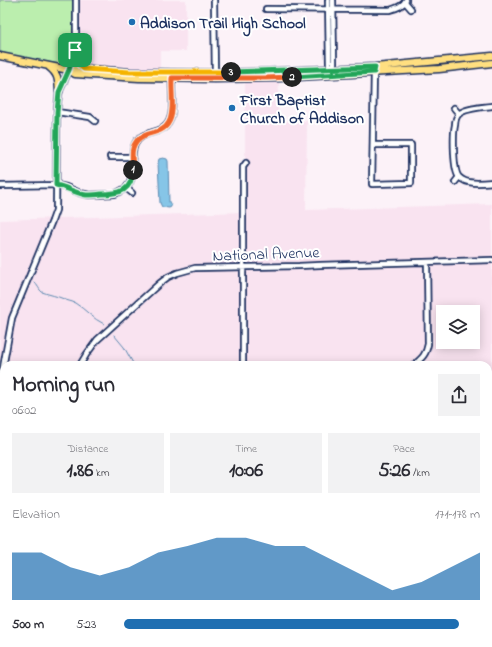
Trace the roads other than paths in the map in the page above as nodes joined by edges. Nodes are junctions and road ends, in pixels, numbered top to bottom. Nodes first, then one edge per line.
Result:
1 (76, 0) edge
2 (214, 0) edge
3 (328, 0) edge
4 (333, 0) edge
5 (405, 1) edge
6 (266, 9) dead end
7 (331, 9) junction
8 (411, 9) dead end
9 (75, 50) junction
10 (0, 56) edge
11 (492, 56) edge
12 (439, 62) junction
13 (492, 63) edge
14 (48, 66) junction
15 (84, 69) junction
16 (439, 69) junction
17 (69, 70) junction
18 (375, 70) junction
19 (332, 72) junction
20 (129, 75) junction
21 (172, 76) junction
22 (215, 76) junction
23 (59, 92) junction
24 (492, 106) edge
25 (454, 108) dead end
26 (57, 112) junction
27 (459, 114) junction
28 (95, 121) dead end
29 (373, 145) junction
30 (110, 157) dead end
31 (132, 157) junction
32 (246, 163) dead end
33 (459, 177) junction
34 (455, 182) dead end
35 (492, 182) edge
36 (56, 184) junction
37 (0, 186) edge
38 (126, 188) junction
39 (132, 193) dead end
40 (492, 260) edge
41 (427, 262) junction
42 (243, 268) junction
43 (4, 361) edge
44 (82, 361) edge
45 (243, 361) edge
46 (418, 361) edge

1 - 9 street
2 - 22 street
3 - 7 street
4 - 7 street
5 - 7 street
5 - 8 street
6 - 7 street
7 - 19 street
9 - 15 main road
9 - 17 street
10 - 14 main road
11 - 12 main road
12 - 16 main road
12 - 18 main road
13 - 16 main road
14 - 17 main road
14 - 23 main road
15 - 17 main road
15 - 20 main road
16 - 18 main road
17 - 20 main road
17 - 23 street
18 - 19 main road
18 - 29 street
19 - 22 main road
20 - 21 main road
21 - 22 main road
21 - 31 street
23 - 26 street
24 - 27 street
25 - 27 street
26 - 28 street
26 - 36 street
27 - 33 street
29 - 29 street
30 - 31 street
31 - 38 street
32 - 42 street
33 - 34 street
33 - 35 street
36 - 37 street
36 - 38 street
36 - 43 street
38 - 39 street
40 - 41 street, National Avenue
41 - 42 street, National Avenue
41 - 46 street
42 - 44 street, National Avenue
42 - 45 street

